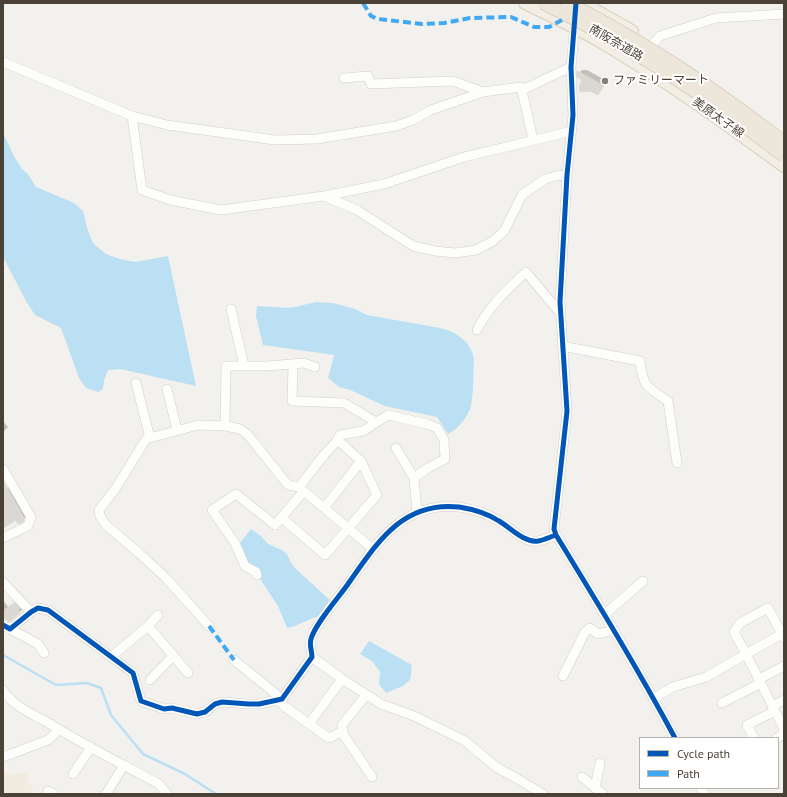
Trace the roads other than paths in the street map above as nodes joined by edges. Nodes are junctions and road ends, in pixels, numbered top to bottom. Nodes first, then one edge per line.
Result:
1 (525, 3) edge
2 (543, 3) edge
3 (568, 3) edge
4 (576, 3) edge
5 (582, 3) edge
6 (784, 14) edge
7 (575, 27) junction
8 (653, 44) junction
9 (3, 62) edge
10 (571, 67) junction
11 (344, 78) dead end
12 (522, 90) junction
13 (483, 92) junction
14 (132, 116) junction
15 (572, 131) junction
16 (784, 135) edge
17 (533, 140) junction
18 (784, 142) edge
19 (784, 156) edge
20 (784, 166) edge
21 (567, 175) junction
22 (324, 196) junction
23 (231, 308) dead end
24 (560, 313) junction
25 (477, 330) dead end
26 (562, 346) junction
27 (293, 364) junction
28 (244, 366) junction
29 (315, 367) dead end
30 (136, 383) dead end
31 (167, 389) dead end
32 (376, 422) junction
33 (225, 426) junction
34 (177, 430) junction
35 (150, 438) junction
36 (336, 442) junction
37 (396, 448) dead end
38 (361, 462) junction
39 (677, 463) dead end
40 (5, 475) edge
41 (414, 478) junction
42 (301, 490) junction
43 (324, 508) junction
44 (417, 512) junction
45 (282, 518) junction
46 (348, 528) junction
47 (556, 535) junction
48 (3, 538) edge
49 (373, 548) junction
50 (257, 575) dead end
51 (643, 581) dead end
52 (3, 582) edge
53 (31, 612) junction
54 (158, 614) dead end
55 (605, 614) junction
56 (148, 626) junction
57 (209, 626) dead end
58 (7, 627) edge
59 (614, 630) junction
60 (783, 636) edge
61 (44, 653) dead end
62 (746, 654) junction
63 (174, 656) junction
64 (111, 657) junction
65 (312, 657) junction
66 (234, 660) dead end
67 (784, 666) edge
68 (188, 673) dead end
69 (563, 676) dead end
70 (342, 679) junction
71 (150, 680) dead end
72 (760, 681) junction
73 (3, 690) edge
74 (366, 695) junction
75 (654, 698) junction
76 (280, 699) junction
77 (784, 700) edge
78 (722, 703) dead end
79 (774, 708) junction
80 (309, 724) junction
81 (59, 730) junction
82 (784, 730) edge
83 (343, 731) junction
84 (674, 737) edge
85 (753, 737) edge
86 (91, 747) junction
87 (3, 756) edge
88 (600, 763) dead end
89 (124, 765) junction
90 (73, 774) dead end
91 (372, 777) dead end
92 (582, 777) dead end
93 (595, 788) junction
94 (106, 794) edge
95 (167, 794) edge
96 (543, 794) edge
97 (603, 794) edge

1 - 7 main road, 美原太子線
2 - 19 highway, 南阪奈道路, bridge
3 - 18 highway, 南阪奈道路, bridge
4 - 7 street
5 - 8 main road, 美原太子線
6 - 8 street
7 - 10 street
7 - 20 main road, 美原太子線
8 - 16 main road, 美原太子線
9 - 14 street
10 - 12 street
10 - 15 street
11 - 13 street
12 - 13 street
12 - 17 street
13 - 14 street
14 - 22 street
15 - 17 street
15 - 21 street
17 - 22 street
21 - 22 street
21 - 24 street
23 - 28 street
24 - 25 street
24 - 26 street
26 - 39 street
26 - 47 street
27 - 28 street
27 - 29 street
27 - 32 street
28 - 33 street
30 - 35 street
31 - 34 street
32 - 36 street
32 - 41 street
33 - 34 street
33 - 42 street
34 - 35 street
35 - 57 street
36 - 38 street
36 - 42 street
37 - 41 street
38 - 43 street
38 - 46 street
40 - 48 street
41 - 44 street
42 - 43 street
42 - 45 street
43 - 46 street
44 - 47 street
44 - 49 street
45 - 46 street
45 - 50 street
46 - 49 street
47 - 55 street
49 - 65 street
51 - 55 street
52 - 53 street
53 - 58 street
53 - 64 street
54 - 56 street
55 - 59 street
56 - 63 street
56 - 64 street
58 - 61 street
59 - 69 street
59 - 75 street
60 - 62 street
60 - 62 street
62 - 72 street
62 - 75 street
63 - 68 street
63 - 71 street
64 - 76 street
65 - 70 street
65 - 76 street
66 - 76 street
67 - 72 street
70 - 74 street
70 - 80 street
72 - 78 street
72 - 79 street
73 - 81 street
74 - 83 street
74 - 96 street
75 - 84 street
76 - 80 street
77 - 79 street
79 - 82 street
79 - 85 street
80 - 83 street
81 - 86 street
81 - 87 street
83 - 91 street
86 - 89 street
86 - 90 street
88 - 93 street
89 - 94 street
89 - 95 street
92 - 93 street
93 - 97 street

